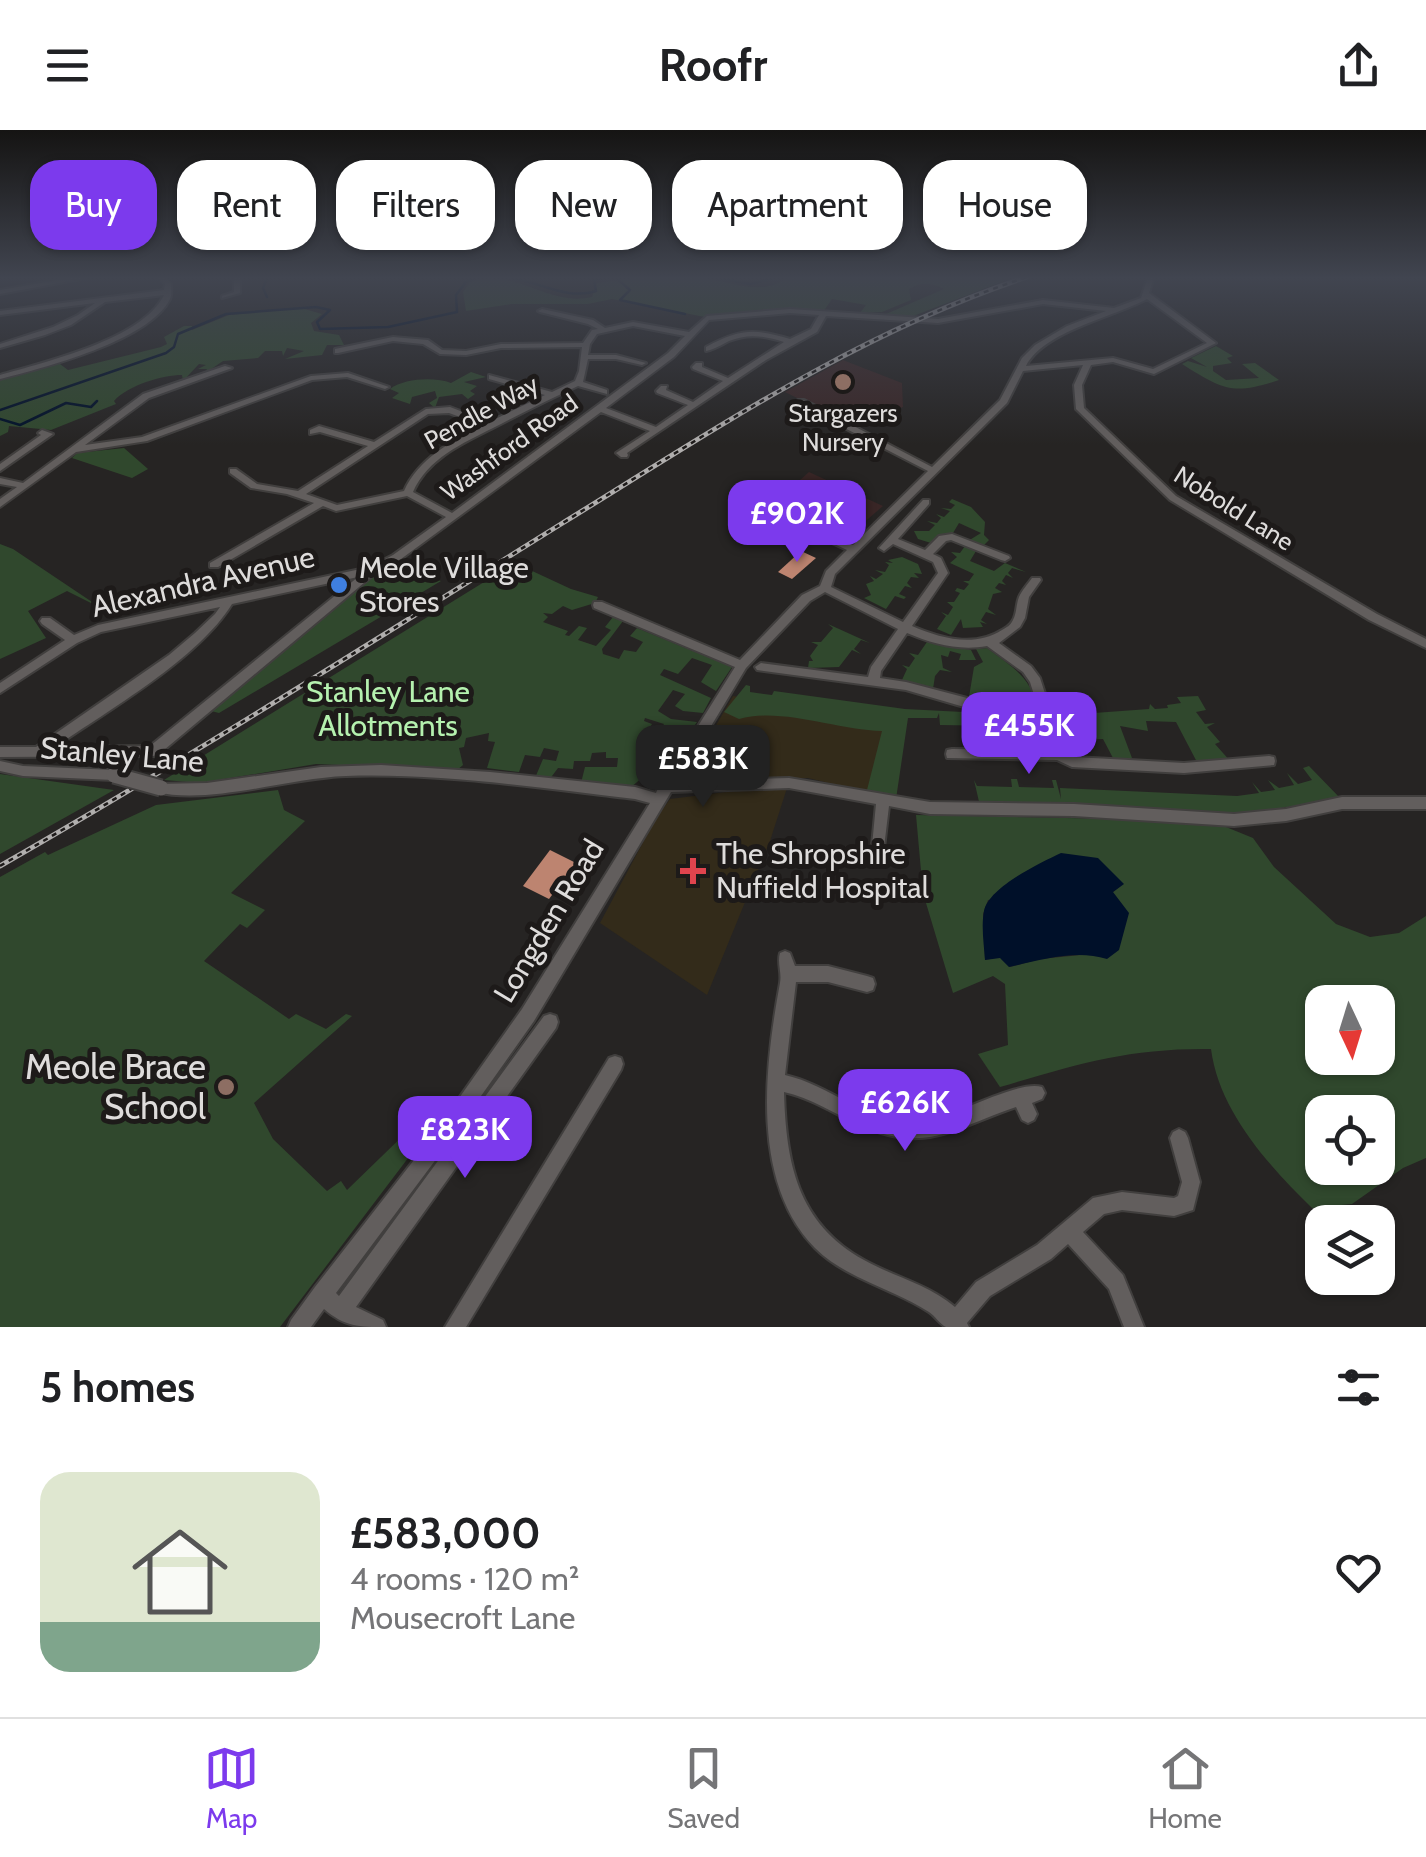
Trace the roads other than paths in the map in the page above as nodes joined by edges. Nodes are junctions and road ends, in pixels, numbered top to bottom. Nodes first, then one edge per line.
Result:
1 (41, 333) edge
2 (120, 333) edge
3 (597, 333) edge
4 (680, 333) edge
5 (747, 333) edge
6 (761, 333) edge
7 (809, 333) edge
8 (1062, 333) edge
9 (1197, 333) edge
10 (692, 335) joint
11 (791, 342) junction
12 (586, 345) junction
13 (0, 346) edge
14 (710, 347) dead end
15 (338, 351) dead end
16 (584, 357) junction
17 (637, 360) dead end
18 (1088, 362) junction
19 (695, 367) dead end
20 (228, 368) dead end
21 (1023, 370) junction
22 (0, 376) edge
23 (499, 378) dead end
24 (729, 380) junction
25 (578, 384) junction
26 (385, 387) dead end
27 (601, 390) dead end
28 (660, 391) dead end
29 (554, 395) junction
30 (801, 402) dead end
31 (692, 404) junction
32 (599, 408) junction
33 (492, 426) junction
34 (319, 429) dead end
35 (654, 429) junction
36 (42, 433) dead end
37 (376, 445) junction
38 (72, 450) junction
39 (619, 453) dead end
40 (0, 468) edge
41 (932, 470) junction
42 (240, 474) dead end
43 (0, 482) edge
44 (25, 486) junction
45 (408, 493) junction
46 (300, 494) junction
47 (926, 502) dead end
48 (0, 504) edge
49 (320, 504) junction
50 (767, 508) dead end
51 (452, 517) junction
52 (854, 549) junction
53 (926, 554) junction
54 (1005, 558) dead end
55 (216, 562) dead end
56 (373, 570) junction
57 (825, 588) junction
58 (1046, 592) dead end
59 (228, 602) junction
60 (598, 605) dead end
61 (46, 621) dead end
62 (906, 627) junction
63 (73, 640) junction
64 (992, 643) junction
65 (1426, 644) edge
66 (742, 665) junction
67 (761, 667) dead end
68 (874, 680) junction
69 (0, 690) edge
70 (971, 704) dead end
71 (39, 751) junction
72 (0, 752) edge
73 (952, 754) dead end
74 (1059, 755) junction
75 (1259, 760) dead end
76 (0, 766) edge
77 (661, 793) junction
78 (882, 800) junction
79 (1426, 804) edge
80 (850, 852) dead end
81 (861, 977) dead end
82 (550, 1022) dead end
83 (615, 1064) dead end
84 (777, 1082) junction
85 (1028, 1114) dead end
86 (1178, 1138) dead end
87 (1069, 1231) junction
88 (322, 1294) junction
89 (341, 1311) junction
90 (957, 1324) edge
91 (298, 1327) edge
92 (376, 1327) edge
93 (455, 1327) edge
94 (1134, 1327) edge

1 - 13 street
2 - 22 street
3 - 12 street
4 - 10 street
5 - 14 street
6 - 11 street
7 - 11 street
8 - 21 street, Longden Road
9 - 18 street
10 - 32 street, Washford Road
11 - 24 street
12 - 15 street
12 - 16 street, Pendle Way
16 - 17 street
16 - 25 street, Pendle Way
18 - 21 street
18 - 65 street, Nobold Lane
19 - 24 street
20 - 38 street
21 - 41 street, Longden Road
23 - 29 street
24 - 31 street
25 - 27 street, Pendle Way
25 - 29 street, Pendle Way
26 - 38 street
28 - 31 street
29 - 33 street, Pendle Way
30 - 41 street
31 - 35 street
32 - 35 street
32 - 51 street, Washford Road
33 - 37 street
33 - 45 street, Pendle Way
34 - 37 street
35 - 39 street
36 - 40 street
37 - 46 street
38 - 44 street
41 - 52 street, Longden Road
42 - 46 street
43 - 44 street
44 - 48 street
45 - 49 street
45 - 51 street
46 - 49 street
47 - 53 street
49 - 55 street
50 - 52 street
51 - 56 street, Washford Road
52 - 57 street, Longden Road
53 - 54 street
53 - 62 street
56 - 59 street, Alexandra Avenue
56 - 71 street, Washford Road
57 - 62 street
57 - 66 street, Longden Road
58 - 64 street
59 - 63 street, Alexandra Avenue
59 - 71 street
60 - 66 street
61 - 63 street
62 - 64 street
62 - 68 street
63 - 69 street, Alexandra Avenue
64 - 74 street
66 - 77 street, Longden Road
67 - 68 street
68 - 70 street
71 - 72 street
73 - 74 street
74 - 75 street
76 - 77 street, Stanley Lane, bridge
77 - 78 street, Stanley Lane
77 - 88 street, Longden Road
78 - 79 street, Stanley Lane
78 - 80 street
81 - 84 street
82 - 89 street
83 - 93 street
84 - 85 street
84 - 90 street
86 - 87 street
87 - 90 street
87 - 94 street
88 - 89 street
88 - 91 street, Longden Road
89 - 92 street

